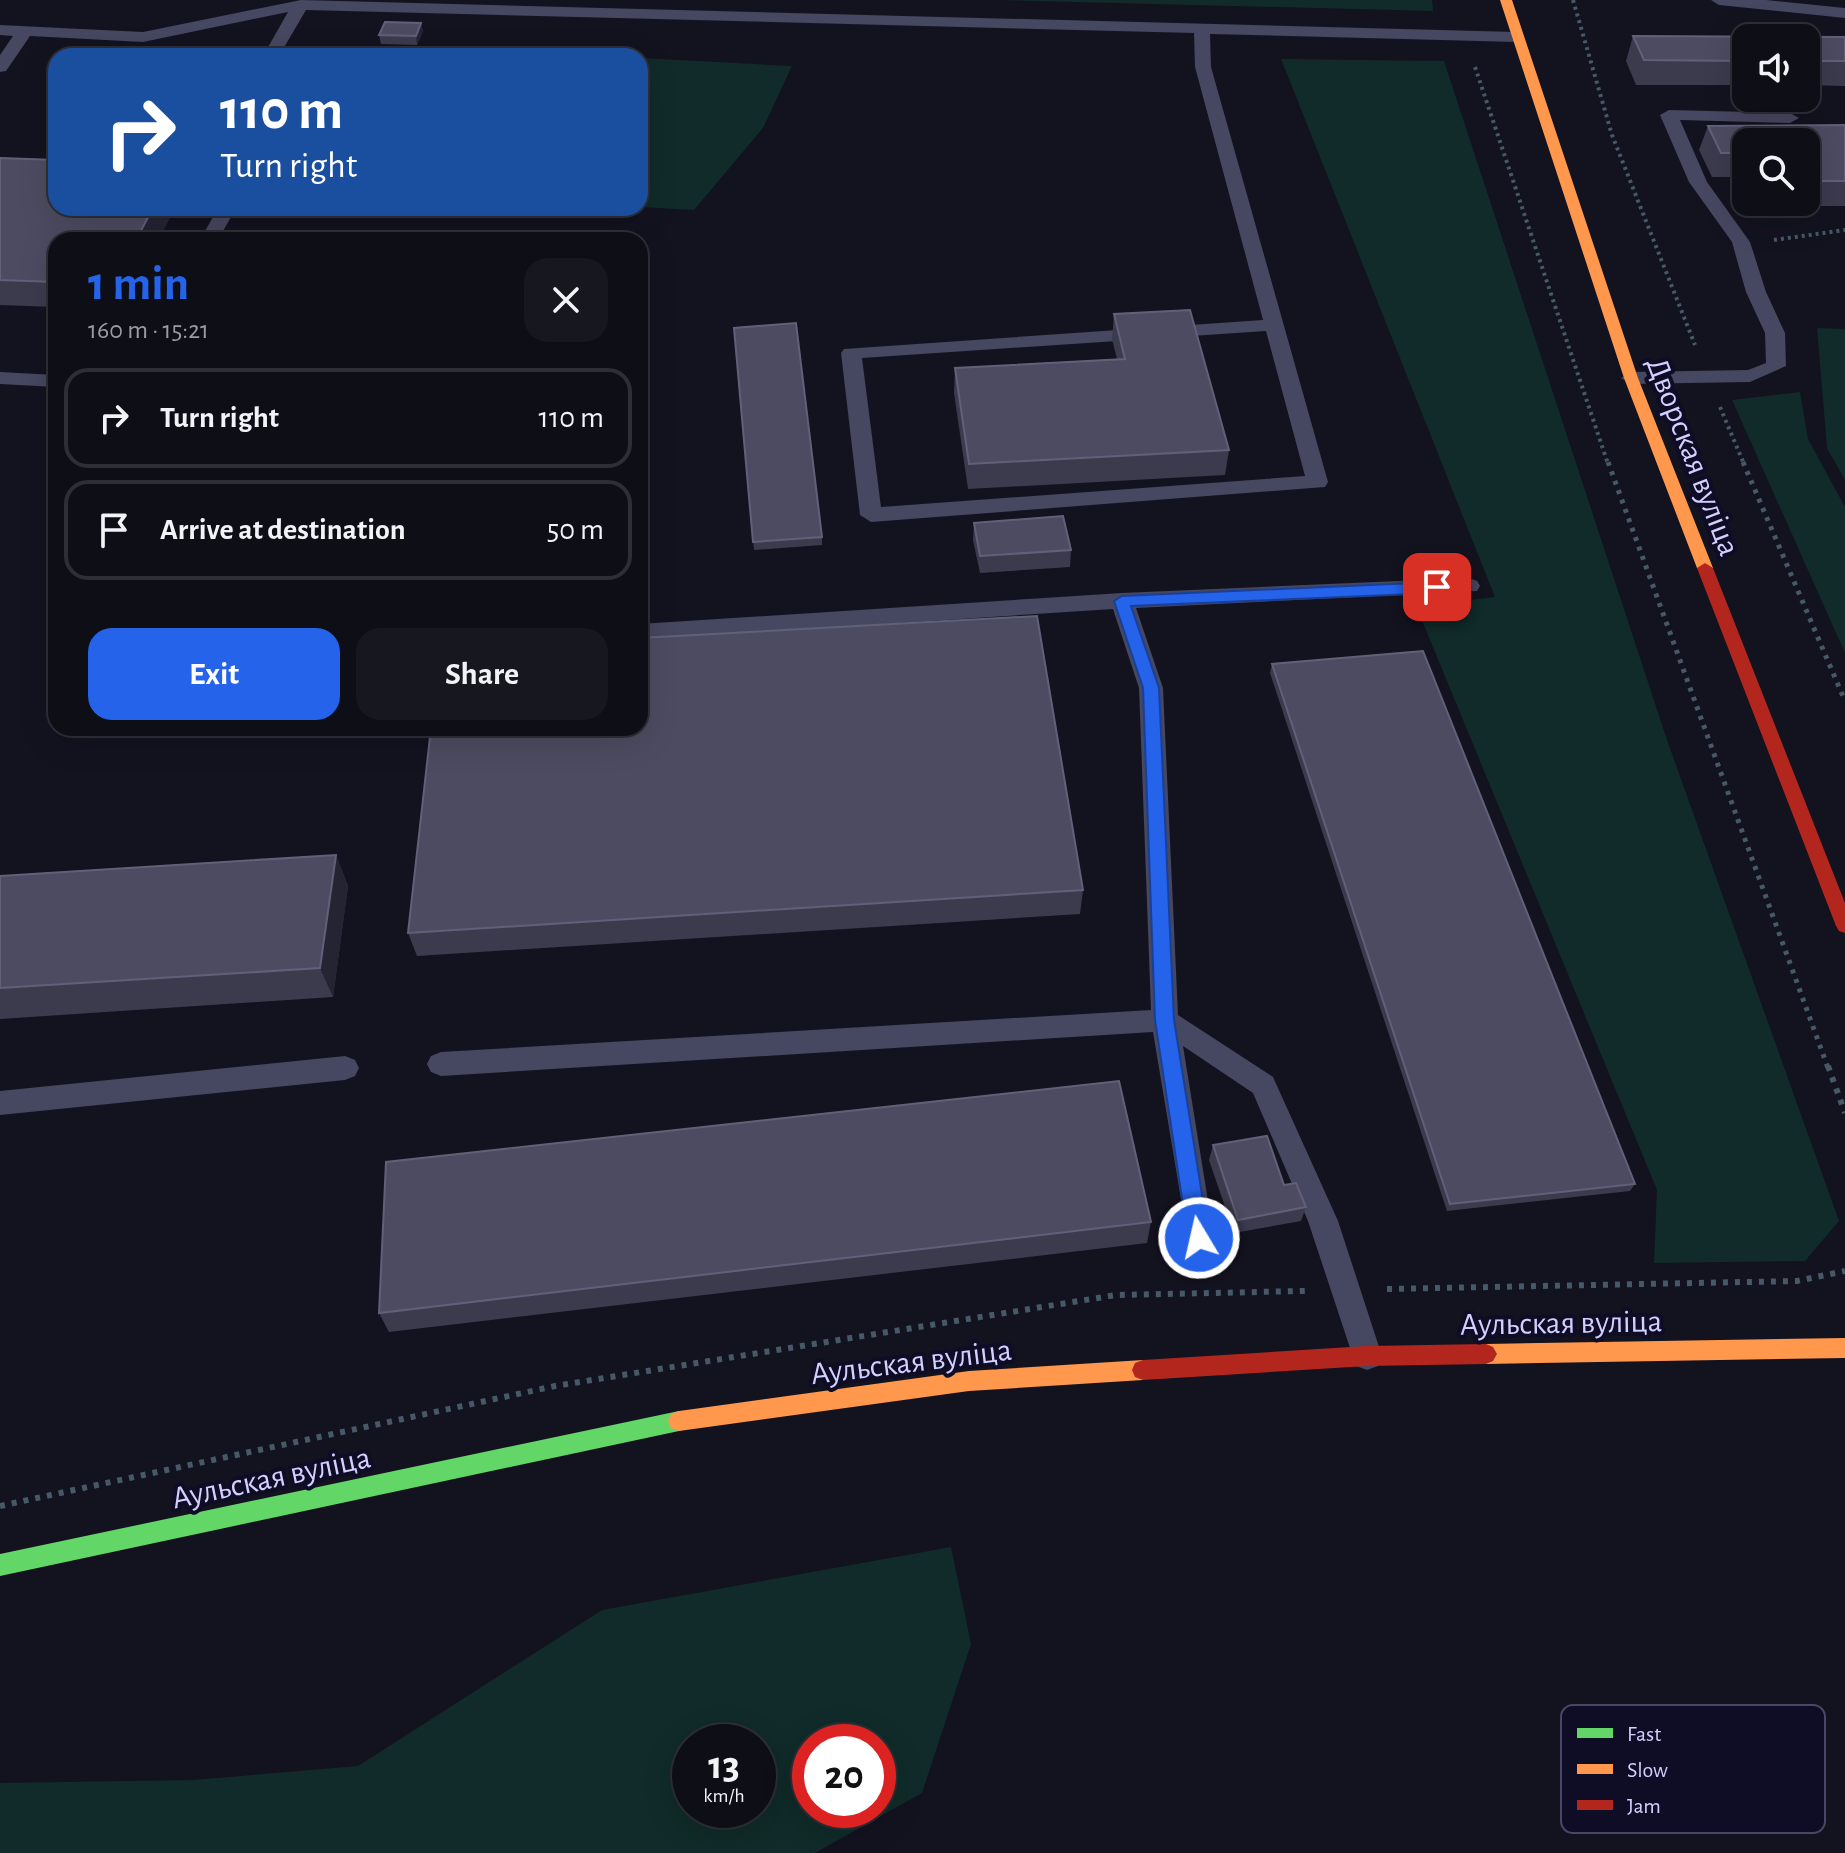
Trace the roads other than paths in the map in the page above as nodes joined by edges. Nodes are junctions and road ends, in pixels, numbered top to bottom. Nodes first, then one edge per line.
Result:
1 (1506, 0) edge
2 (1719, 0) edge
3 (301, 5) junction
4 (1845, 13) edge
5 (1202, 28) junction
6 (0, 30) edge
7 (25, 31) junction
8 (1516, 37) junction
9 (276, 48) edge
10 (0, 67) edge
11 (1790, 118) dead end
12 (1274, 325) junction
13 (0, 378) edge
14 (1631, 378) junction
15 (48, 381) edge
16 (1469, 586) dead end
17 (1122, 601) junction
18 (648, 631) edge
19 (1845, 926) edge
20 (1165, 1020) junction
21 (441, 1064) dead end
22 (345, 1068) dead end
23 (0, 1103) edge
24 (1199, 1238) dead end
25 (1845, 1348) edge
26 (1367, 1356) junction
27 (0, 1565) edge

1 - 8 street, Дворская вуліца
2 - 4 lane
3 - 5 lane
3 - 7 lane
3 - 9 lane
5 - 8 lane
5 - 12 lane
6 - 7 lane
7 - 10 lane
8 - 14 street, Дворская вуліца
11 - 14 lane
12 - 12 lane
13 - 15 lane
14 - 19 street, Дворская вуліца
16 - 17 lane
17 - 18 lane
17 - 20 lane
20 - 21 lane
20 - 24 lane
20 - 26 lane
22 - 23 lane
25 - 26 street, Аульская вуліца
26 - 27 street, Аульская вуліца

